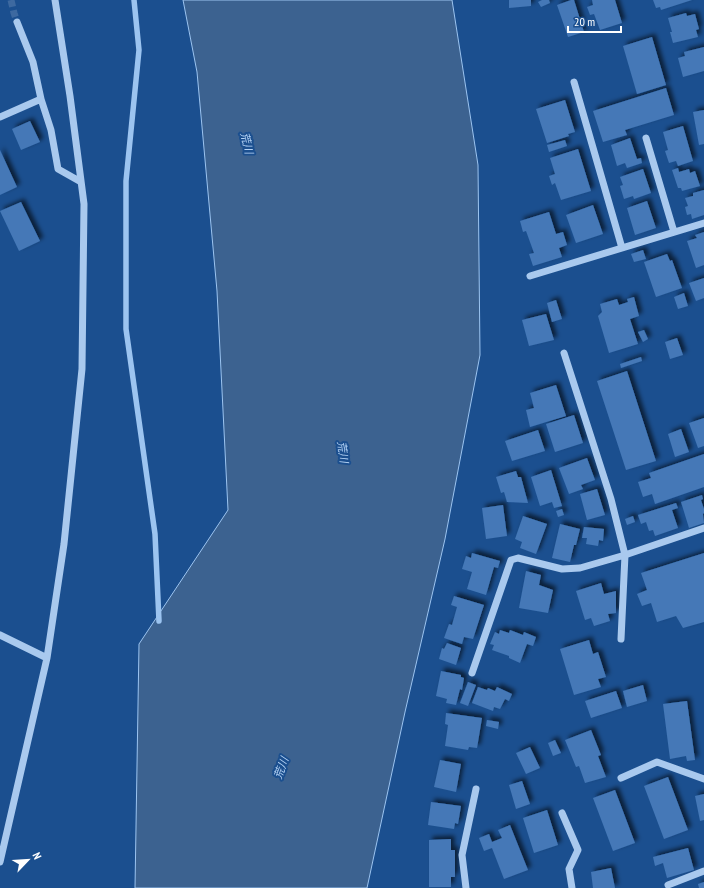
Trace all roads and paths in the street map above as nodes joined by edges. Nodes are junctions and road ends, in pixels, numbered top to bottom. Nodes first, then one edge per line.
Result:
1 (55, 0) edge
2 (17, 22) tunnel mouth
3 (574, 82) dead end
4 (41, 99) junction
5 (0, 117) edge
6 (646, 138) dead end
7 (81, 182) junction
8 (704, 223) edge
9 (674, 232) junction
10 (622, 248) junction
11 (530, 276) dead end
12 (564, 353) dead end
13 (704, 528) edge
14 (625, 555) junction
15 (0, 635) edge
16 (621, 639) dead end
17 (47, 658) junction
18 (472, 673) dead end
19 (621, 778) dead end
20 (704, 779) edge
21 (476, 789) dead end
22 (562, 813) dead end
23 (0, 862) edge
24 (704, 871) edge
25 (668, 885) dead end
26 (466, 888) edge
27 (572, 888) edge

1 - 7 street
2 - 4 street
3 - 10 street
4 - 5 street
4 - 7 street
6 - 9 street
7 - 17 street
8 - 9 street
9 - 10 street
10 - 11 street
12 - 14 street
13 - 14 street
14 - 16 street
14 - 18 street
15 - 17 street
17 - 23 street
19 - 20 street
21 - 26 street
22 - 27 street
24 - 25 street

